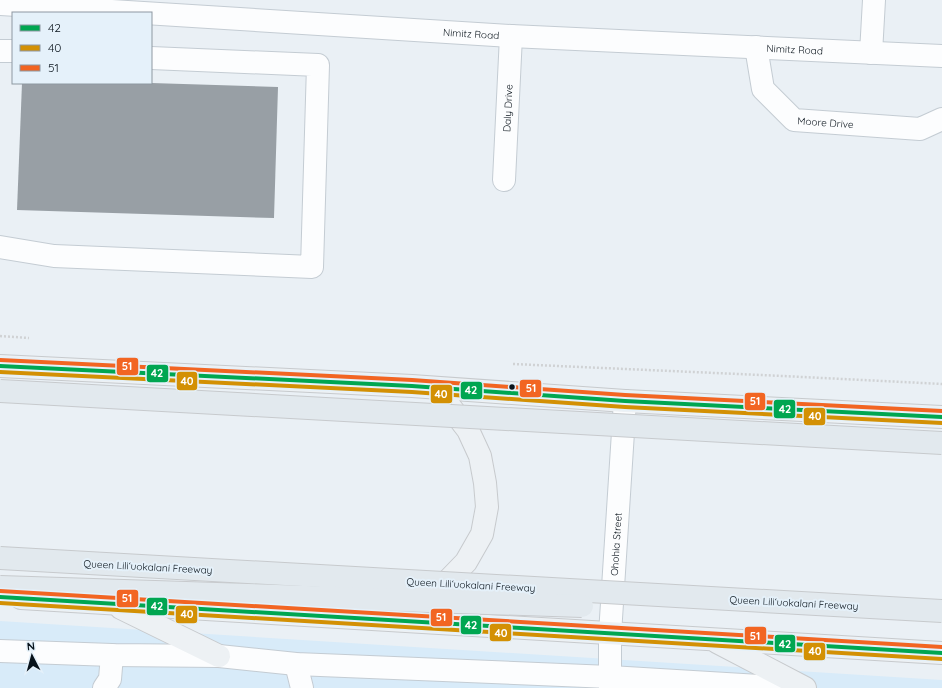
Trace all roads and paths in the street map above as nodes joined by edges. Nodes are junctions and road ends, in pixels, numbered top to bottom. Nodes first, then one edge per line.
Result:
1 (874, 0) edge
2 (0, 4) edge
3 (98, 5) edge
4 (511, 36) junction
5 (756, 47) junction
6 (0, 51) edge
7 (12, 52) edge
8 (871, 52) junction
9 (942, 56) edge
10 (152, 58) edge
11 (942, 119) edge
12 (504, 180) dead end
13 (0, 247) edge
14 (0, 366) edge
15 (412, 386) junction
16 (0, 391) edge
17 (625, 401) junction
18 (942, 417) edge
19 (942, 442) edge
20 (0, 558) edge
21 (0, 587) edge
22 (0, 597) edge
23 (111, 603) junction
24 (942, 611) edge
25 (347, 617) junction
26 (942, 618) edge
27 (610, 634) junction
28 (711, 638) junction
29 (0, 651) edge
30 (942, 653) edge
31 (112, 655) junction
32 (219, 656) junction
33 (296, 664) junction
34 (610, 682) edge
35 (110, 685) edge
36 (302, 688) edge
37 (791, 688) edge
38 (805, 688) edge

1 - 8 street
2 - 3 street, Nimitz Road
3 - 4 street, Nimitz Road
4 - 5 street, Nimitz Road
4 - 12 street, Daly Drive
5 - 8 street, Nimitz Road
5 - 11 street, Moore Drive
6 - 7 street
8 - 9 street, Nimitz Road
10 - 13 street
14 - 15 main road
15 - 17 main road
15 - 25 main road
16 - 19 highway, bridge
17 - 18 main road
17 - 27 street, Ohohia Street
20 - 24 highway, Queen Liliʻuokalani Freeway, bridge
21 - 26 highway, bridge
22 - 23 main road
23 - 25 main road
23 - 32 main road
25 - 27 main road
27 - 28 main road
27 - 34 street, Ohohia Street
28 - 30 main road
28 - 38 main road
29 - 31 street
31 - 32 street
31 - 35 street
32 - 33 street
33 - 34 street
33 - 36 street
34 - 37 street

